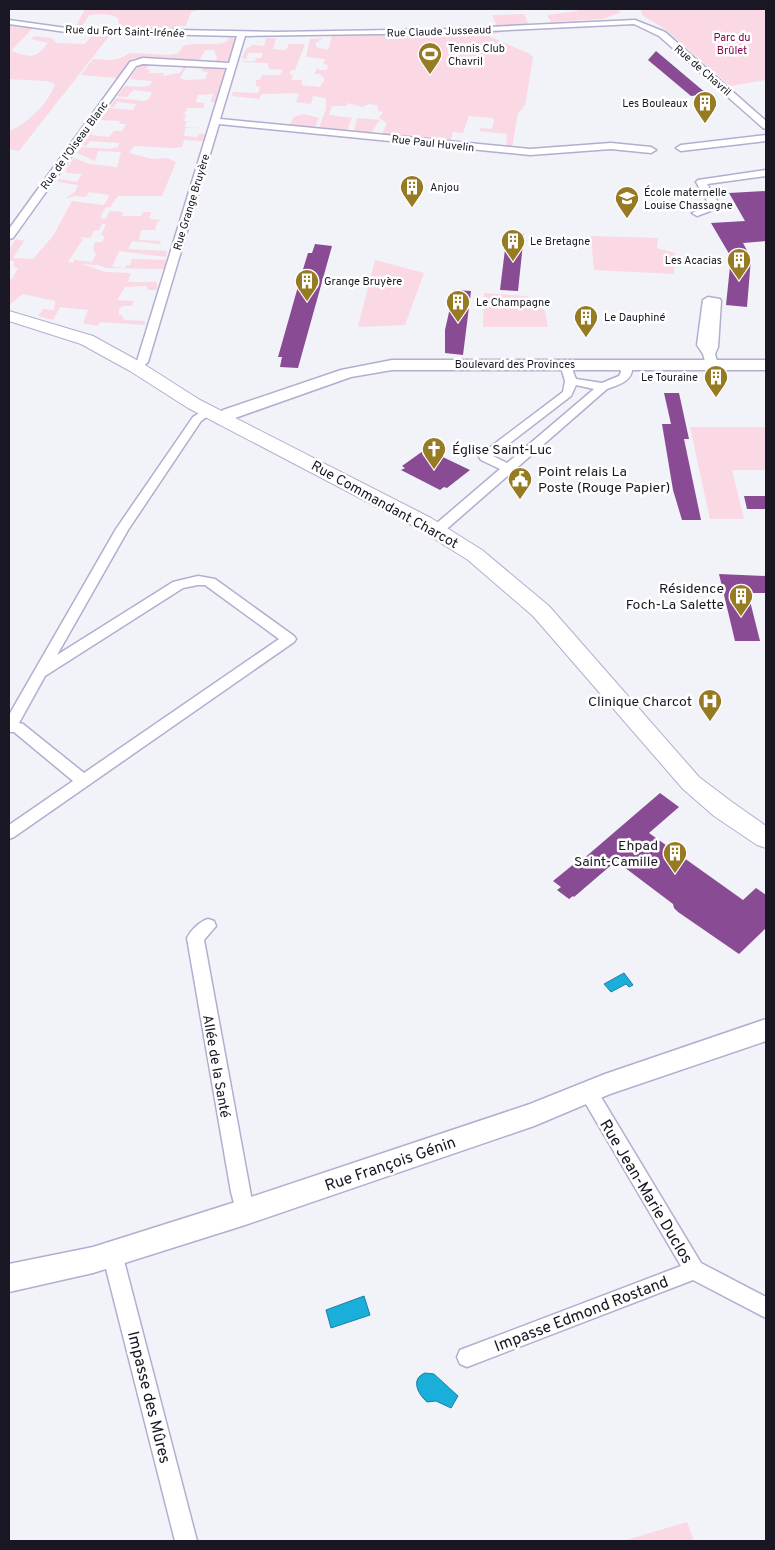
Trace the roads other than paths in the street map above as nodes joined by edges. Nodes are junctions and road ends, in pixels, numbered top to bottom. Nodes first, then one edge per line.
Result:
1 (633, 18) joint
2 (9, 22) edge
3 (242, 34) junction
4 (233, 66) junction
5 (216, 121) junction
6 (766, 126) edge
7 (766, 138) edge
8 (681, 148) dead end
9 (651, 150) dead end
10 (766, 173) edge
11 (697, 213) dead end
12 (9, 236) edge
13 (9, 316) edge
14 (567, 364) junction
15 (626, 365) junction
16 (766, 365) edge
17 (136, 367) junction
18 (570, 386) junction
19 (602, 388) junction
20 (591, 399) junction
21 (188, 400) junction
22 (270, 401) junction
23 (222, 419) junction
24 (508, 468) junction
25 (436, 531) junction
26 (39, 673) junction
27 (9, 727) edge
28 (83, 781) junction
29 (9, 833) edge
30 (766, 838) edge
31 (208, 926) dead end
32 (766, 1030) edge
33 (589, 1093) junction
34 (245, 1212) junction
35 (112, 1253) junction
36 (694, 1270) junction
37 (9, 1278) edge
38 (766, 1308) edge
39 (467, 1357) dead end
40 (186, 1541) edge

1 - 3 street, Rue Claude Jusseaud
1 - 6 street, Rue de Chavril
2 - 3 street, Rue du Fort Saint-Irénée
3 - 4 street, Rue Grange Bruyère
4 - 5 street, Rue Grange Bruyère
4 - 12 street, Rue de l'Oiseau Blanc
5 - 9 street, Rue Paul Huvelin
5 - 17 street, Rue Grange Bruyère
7 - 8 street
10 - 11 street
13 - 17 main road, Rue Commandant Charcot
14 - 15 main road, Boulevard des Provinces
14 - 18 street
14 - 22 main road, Boulevard des Provinces
15 - 16 main road, Boulevard des Provinces
15 - 19 street
17 - 21 main road, Rue Commandant Charcot
18 - 19 street
18 - 20 street
18 - 24 street
19 - 20 street
20 - 24 street
21 - 22 main road, Boulevard des Provinces
21 - 23 main road, Rue Commandant Charcot
22 - 23 main road, Boulevard des Provinces
23 - 25 main road, Rue Commandant Charcot
23 - 26 street
24 - 25 street
25 - 30 main road, Rue Commandant Charcot
26 - 27 street
26 - 28 street
27 - 28 street
28 - 29 street
31 - 34 street, Allée de la Santé
32 - 33 main road, Rue François Génin
33 - 34 main road, Rue François Génin
33 - 36 street, Rue Jean-Marie Duclos
34 - 35 main road, Rue François Génin
35 - 37 main road, Rue François Génin
35 - 40 street, Impasse des Mûres
36 - 38 street, Rue Jean-Marie Duclos
36 - 39 street, Impasse Edmond Rostand

